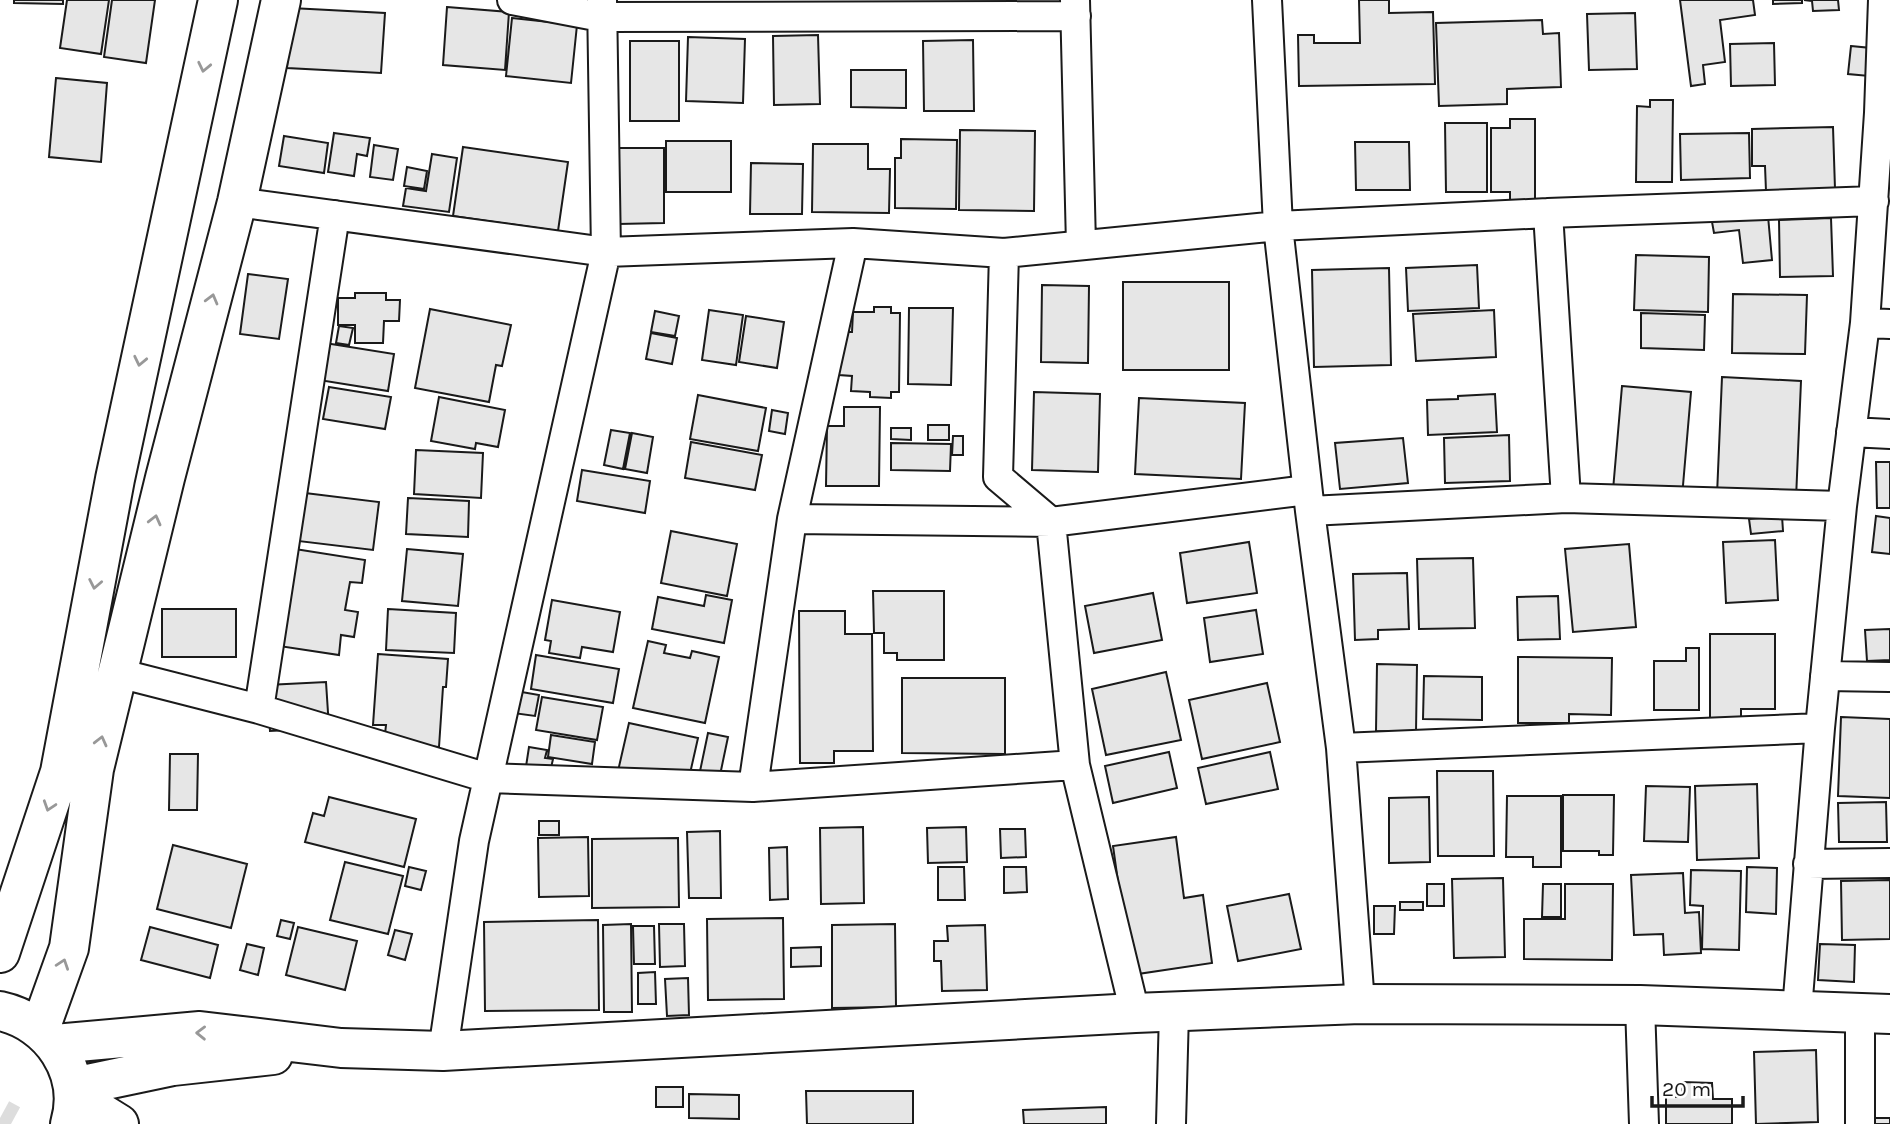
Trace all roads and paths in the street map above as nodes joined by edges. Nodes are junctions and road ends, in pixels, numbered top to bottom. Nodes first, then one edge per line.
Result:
1 (218, 0) edge
2 (281, 0) edge
3 (512, 0) edge
4 (1267, 0) edge
5 (1882, 0) edge
6 (1076, 8) edge
7 (601, 9) edge
8 (1885, 113) edge
9 (1874, 201) junction
10 (237, 202) junction
11 (1548, 213) junction
12 (335, 215) junction
13 (1278, 226) junction
14 (853, 243) junction
15 (1081, 245) junction
16 (606, 252) junction
17 (1004, 253) junction
18 (1877, 323) edge
19 (1851, 432) junction
20 (1890, 433) edge
21 (1566, 498) junction
22 (1308, 500) junction
23 (1842, 506) junction
24 (792, 519) junction
25 (1051, 522) junction
26 (118, 673) junction
27 (1825, 676) junction
28 (1890, 677) edge
29 (259, 709) junction
30 (1820, 728) junction
31 (1341, 748) junction
32 (1075, 765) junction
33 (488, 778) junction
34 (753, 787) junction
35 (1890, 863) edge
36 (1808, 864) junction
37 (0, 953) edge
38 (1360, 1004) junction
39 (1640, 1005) junction
40 (1797, 1010) junction
41 (0, 1011) edge
42 (1174, 1012) junction
43 (1135, 1013) junction
44 (1875, 1013) edge
45 (48, 1037) junction
46 (341, 1048) junction
47 (443, 1051) junction
48 (72, 1102) edge
49 (119, 1124) edge
50 (1171, 1124) edge
51 (1644, 1124) edge
52 (1860, 1124) edge

1 -> 37 main road
2 - 10 main road
3 - 7 street
4 - 13 street
5 - 8 street
6 - 7 street
6 - 15 street
7 - 16 street
8 - 9 street
9 - 11 street
9 - 18 street
10 - 12 street
26 -> 10 main road
11 - 13 street
11 - 21 street
12 - 16 street
12 - 29 street
13 - 15 street
13 - 22 street
14 - 16 street
14 - 17 street
14 - 24 street
15 - 17 street
16 - 33 street
17 - 25 street
18 - 19 street
19 - 20 street
19 - 23 street
21 - 22 street
21 - 23 street
22 - 25 street
22 - 31 street
23 - 27 street
24 - 25 street
24 - 34 street
25 - 32 street
26 - 29 street
45 -> 26 main road
27 - 28 street
27 - 30 street
29 - 33 street
30 - 31 street
30 - 36 street
31 - 38 street
32 - 34 street
32 - 43 street
33 - 34 street
33 - 47 street
35 - 36 street
36 - 40 street
38 - 39 main road
38 - 42 main road
39 - 40 main road
39 - 51 street
40 - 44 main road
41 - 45 main road
42 - 43 main road
42 - 50 street
43 - 47 main road
44 - 52 street
46 -> 45 main road
45 - 48 main road
46 - 47 main road
46 - 48 main road
48 - 49 main road

